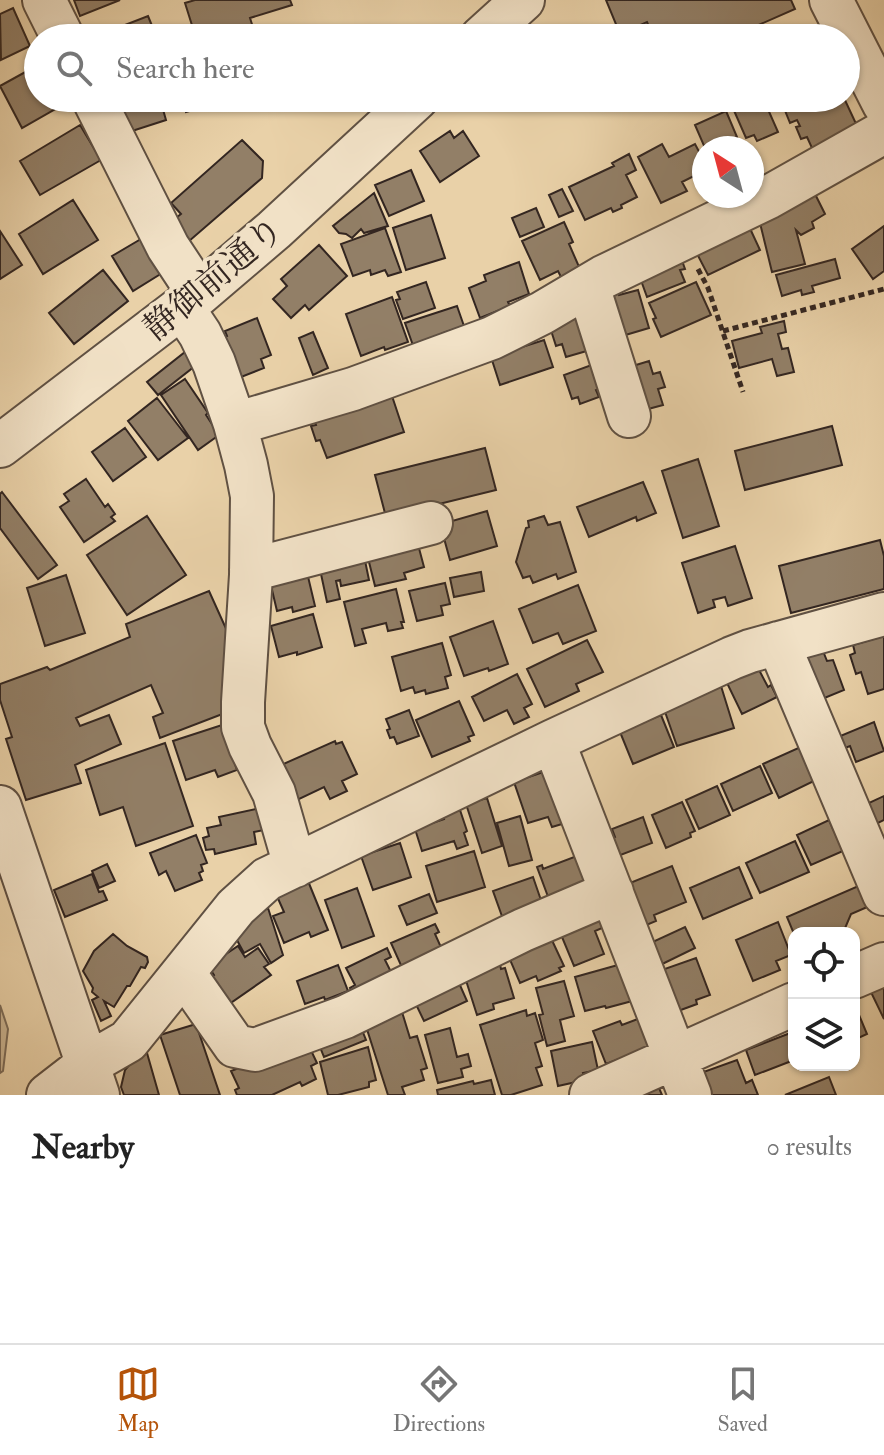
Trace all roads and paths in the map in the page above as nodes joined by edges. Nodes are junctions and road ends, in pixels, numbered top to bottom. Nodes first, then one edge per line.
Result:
1 (44, 0) edge
2 (523, 0) edge
3 (831, 0) edge
4 (56, 24) edge
5 (496, 24) edge
6 (843, 24) edge
7 (860, 57) edge
8 (884, 104) edge
9 (100, 112) edge
10 (402, 112) edge
11 (884, 132) edge
12 (683, 239) junction
13 (588, 286) junction
14 (884, 289) edge
15 (190, 300) junction
16 (723, 331) junction
17 (743, 392) dead end
18 (629, 416) dead end
19 (235, 424) junction
20 (0, 446) edge
21 (431, 523) dead end
22 (251, 570) junction
23 (884, 614) edge
24 (778, 643) junction
25 (553, 741) junction
26 (0, 807) edge
27 (295, 866) junction
28 (612, 892) junction
29 (884, 894) edge
30 (884, 964) edge
31 (184, 973) junction
32 (860, 974) edge
33 (788, 1007) edge
34 (677, 1057) junction
35 (93, 1080) edge
36 (48, 1095) edge
37 (591, 1095) edge
38 (690, 1095) edge

1 - 4 street
2 - 5 street
3 - 6 street
7 - 8 street
9 - 15 street
10 - 15 street, 静御前通り
11 - 12 street
12 - 13 street
12 - 16 path
13 - 18 street
13 - 19 street
14 - 16 path
15 - 19 street
15 - 20 street, 静御前通り
16 - 17 path
19 - 22 street
21 - 22 street
22 - 27 street
23 - 24 street
24 - 25 street
24 - 29 street
25 - 27 street
25 - 28 street
26 - 35 street
27 - 31 street
28 - 31 street
28 - 34 street
30 - 32 street
31 - 35 street
33 - 34 street
34 - 37 street
34 - 38 street
35 - 36 street

